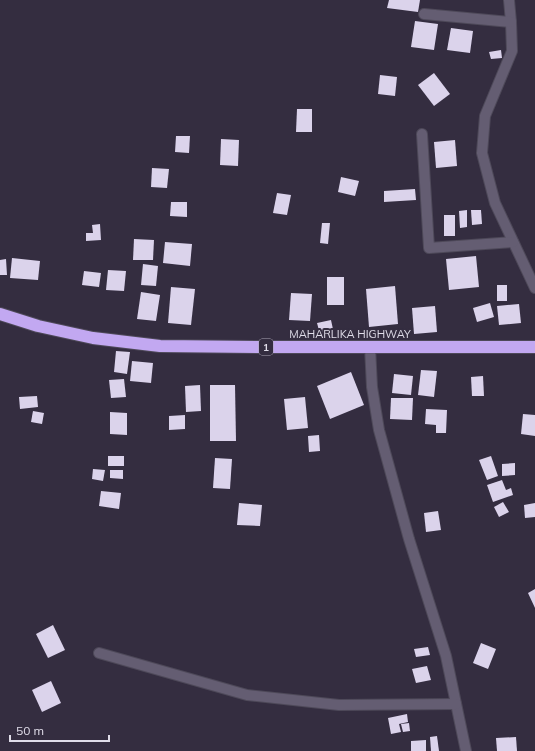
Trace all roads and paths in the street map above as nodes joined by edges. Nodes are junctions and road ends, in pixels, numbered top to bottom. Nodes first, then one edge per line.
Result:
1 (509, 0) edge
2 (424, 14) dead end
3 (511, 22) junction
4 (422, 134) dead end
5 (513, 242) junction
6 (535, 288) edge
7 (0, 314) edge
8 (370, 347) junction
9 (535, 347) edge
10 (99, 653) dead end
11 (456, 704) junction
12 (466, 751) edge

1 - 3 street
2 - 3 street
3 - 5 street
4 - 5 street
5 - 6 street
7 - 8 highway, MAHARLIKA HIGHWAY / 1
8 - 9 highway, MAHARLIKA HIGHWAY / 1
8 - 11 street
10 - 11 street
11 - 12 street

